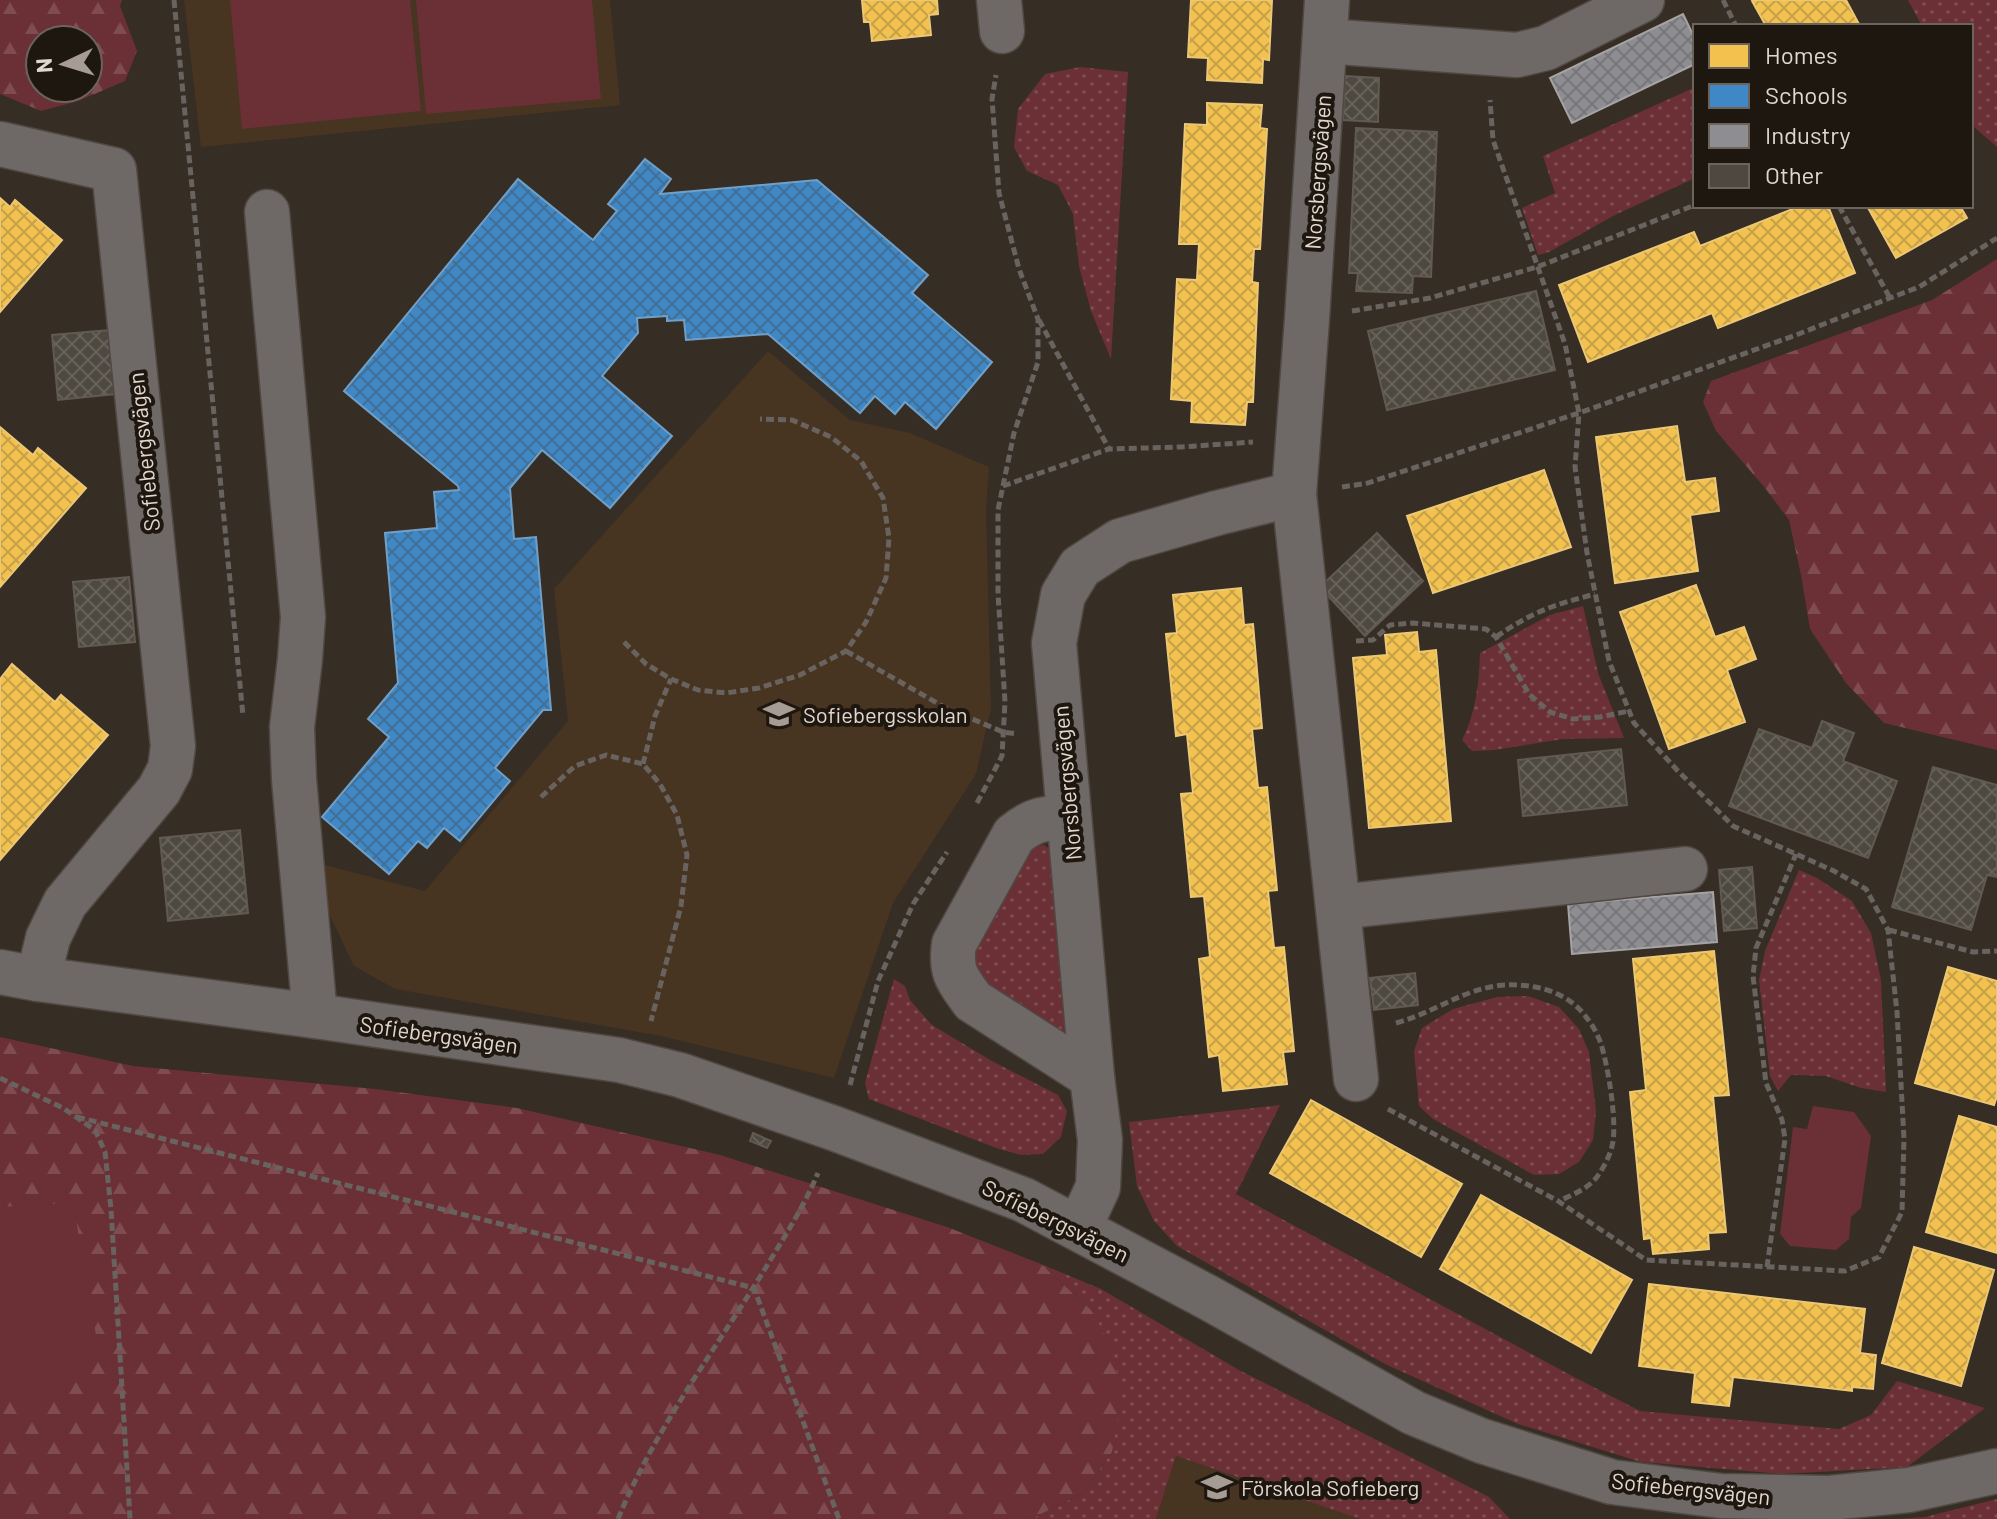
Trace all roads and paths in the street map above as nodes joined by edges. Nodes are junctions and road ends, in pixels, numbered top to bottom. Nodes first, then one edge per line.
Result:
1 (174, 0) edge
2 (1642, 0) edge
3 (1723, 0) edge
4 (1000, 16) edge
5 (1326, 20) edge
6 (1735, 24) edge
7 (1483, 53) junction
8 (0, 144) edge
9 (1693, 206) edge
10 (1840, 208) edge
11 (267, 212) dead end
12 (1997, 238) edge
13 (1537, 267) junction
14 (1890, 298) junction
15 (1038, 319) junction
16 (1307, 319) junction
17 (1579, 413) junction
18 (760, 419) dead end
19 (1298, 438) junction
20 (1109, 449) junction
21 (1003, 486) junction
22 (1294, 494) junction
23 (1595, 594) junction
24 (1496, 637) junction
25 (624, 642) dead end
26 (1310, 644) junction
27 (846, 651) junction
28 (671, 679) junction
29 (1629, 711) junction
30 (244, 726) dead end
31 (1003, 732) junction
32 (643, 764) junction
33 (541, 797) dead end
34 (973, 813) dead end
35 (1069, 817) junction
36 (947, 852) dead end
37 (1796, 854) junction
38 (1685, 869) dead end
39 (1339, 907) junction
40 (1888, 930) junction
41 (1997, 951) edge
42 (19, 976) edge
43 (315, 1016) junction
44 (1351, 1034) junction
45 (640, 1065) junction
46 (1092, 1077) junction
47 (0, 1078) edge
48 (1356, 1079) joint
49 (77, 1117) junction
50 (836, 1129) junction
51 (1558, 1201) junction
52 (1079, 1228) junction
53 (1767, 1267) junction
54 (754, 1288) junction
55 (1997, 1471) edge
56 (1608, 1501) edge
57 (130, 1519) edge
58 (618, 1519) edge
59 (839, 1519) edge

1 - 30 path
2 - 7 street, Norsbergsvägen
3 - 6 path
4 - 15 path
5 - 7 street, Norsbergsvägen
5 - 16 street, Norsbergsvägen
7 - 13 path
8 - 42 street, Sofiebergsvägen
9 - 13 path
10 - 14 path
11 - 43 street
12 - 14 path
13 - 16 path
13 - 17 path
14 - 17 path
15 - 20 path
15 - 21 path
16 - 19 street, Norsbergsvägen
17 - 22 path
17 - 23 path
18 - 27 path
19 - 20 path
19 - 22 street, Norsbergsvägen
20 - 21 path
21 - 31 path
22 - 26 street, Norsbergsvägen
22 - 35 street, Norsbergsvägen
23 - 24 path
23 - 29 path
24 - 26 path
24 - 29 path
25 - 28 path
26 - 39 street, Norsbergsvägen
27 - 28 path
27 - 31 path
28 - 32 path
29 - 37 path
31 - 34 path
32 - 33 path
32 - 45 path
35 - 46 street, Norsbergsvägen
35 - 46 street
36 - 50 path
37 - 40 path
37 - 53 path
38 - 39 street
39 - 44 street, Norsbergsvägen
40 - 41 path
40 - 53 path
42 - 43 street, Sofiebergsvägen
43 - 45 street, Sofiebergsvägen
44 - 48 street, Norsbergsvägen
44 - 51 path
45 - 50 street, Sofiebergsvägen
46 - 52 street, Norsbergsvägen
47 - 49 path
48 - 51 path
49 - 54 path
49 - 57 path
50 - 52 street, Sofiebergsvägen
50 - 54 path
51 - 53 path
52 - 56 street, Sofiebergsvägen
54 - 58 path
54 - 59 path
55 - 56 street, Sofiebergsvägen

